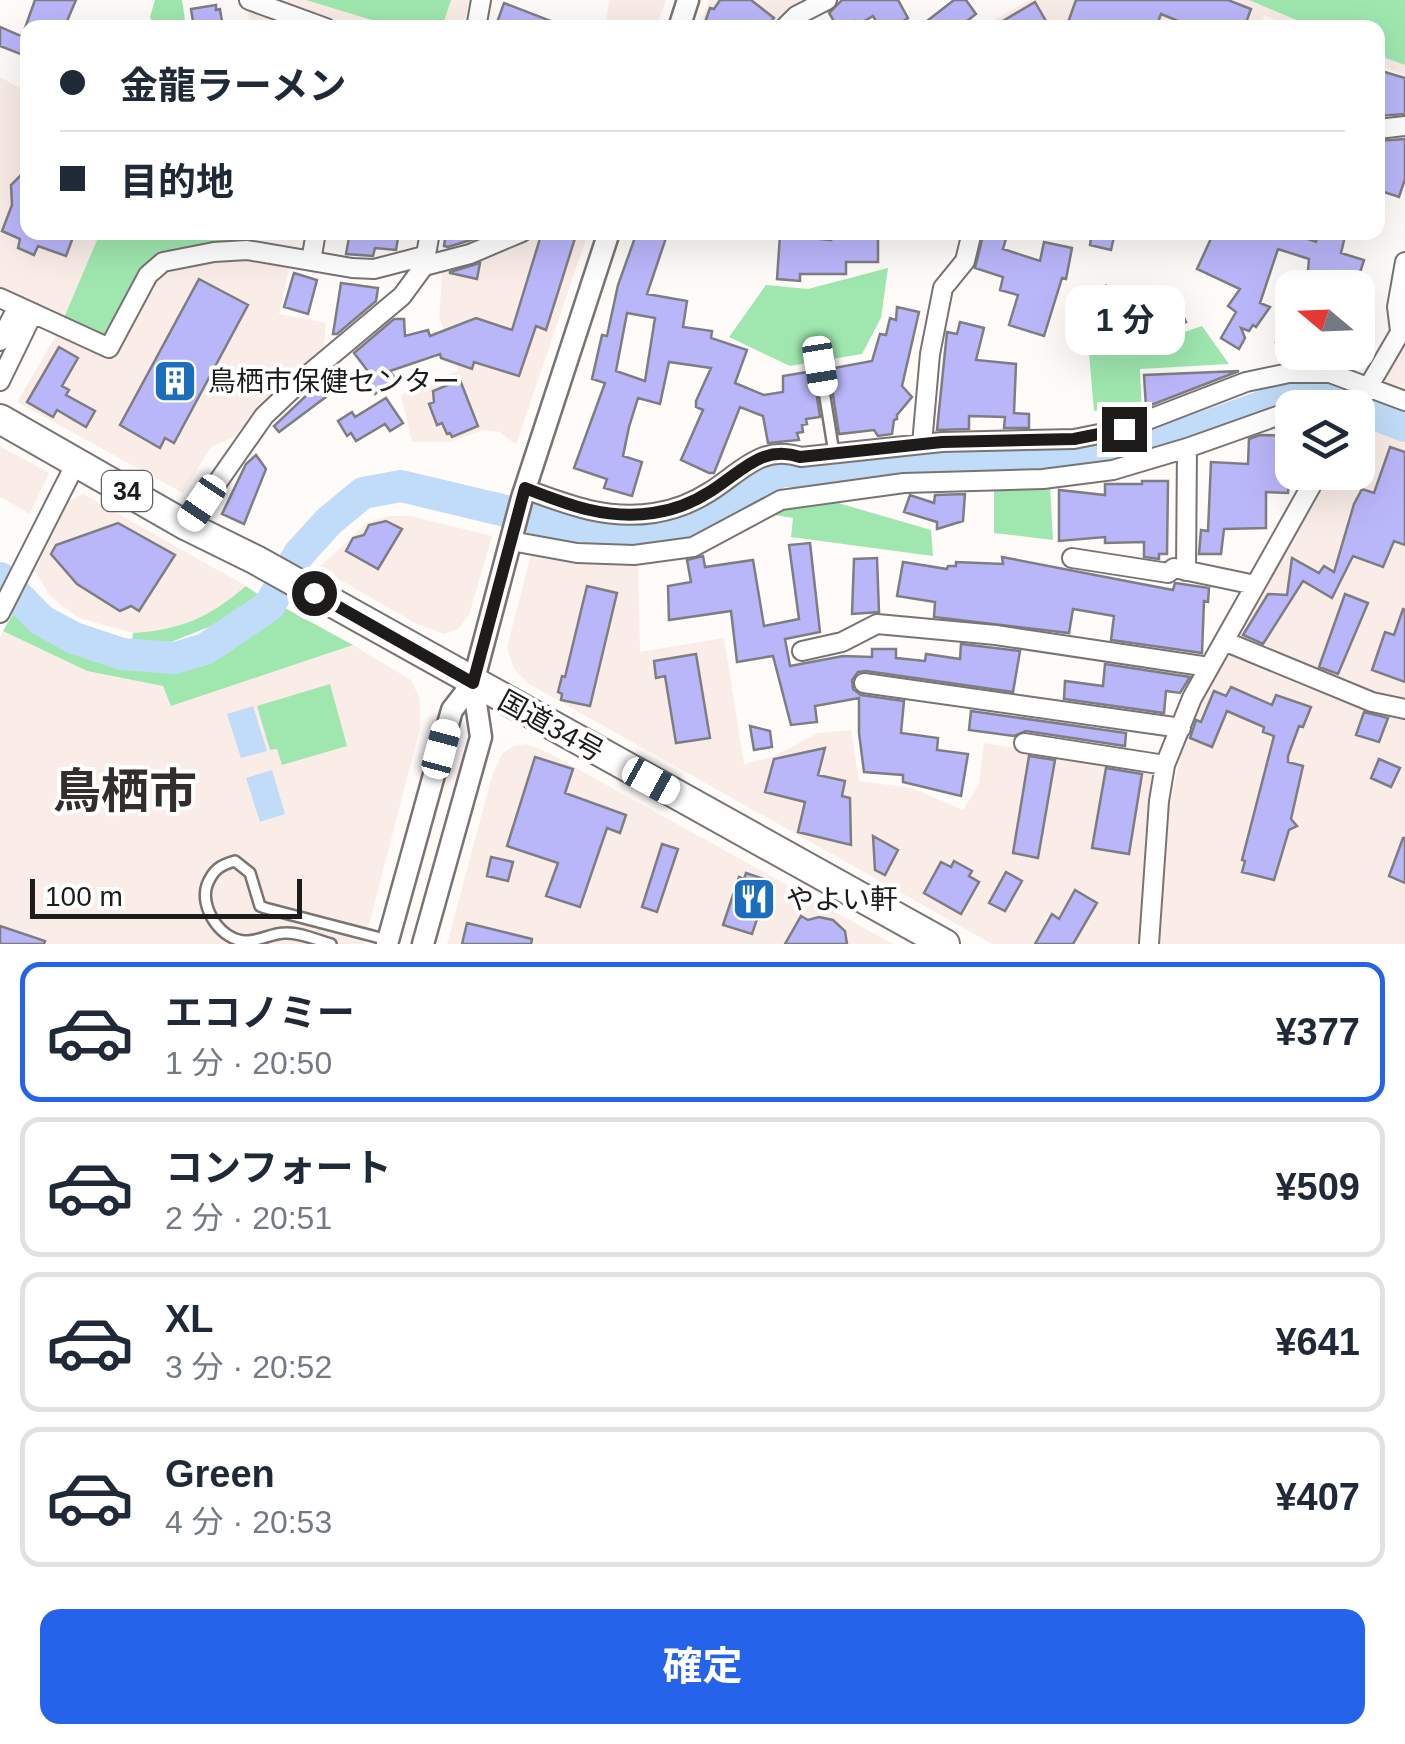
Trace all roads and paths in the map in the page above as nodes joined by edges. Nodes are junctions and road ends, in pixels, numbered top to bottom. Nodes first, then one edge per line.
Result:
1 (250, 0) edge
2 (827, 0) edge
3 (304, 20) edge
4 (792, 20) edge
5 (315, 240) edge
6 (428, 240) edge
7 (503, 240) edge
8 (606, 240) edge
9 (970, 240) edge
10 (311, 260) junction
11 (424, 261) junction
12 (1405, 262) edge
13 (17, 306) edge
14 (1403, 328) edge
15 (0, 341) edge
16 (820, 366) dead end
17 (0, 381) edge
18 (1368, 386) junction
19 (1366, 390) edge
20 (1405, 401) edge
21 (1275, 417) edge
22 (0, 419) edge
23 (922, 444) junction
24 (1187, 448) junction
25 (834, 453) junction
26 (77, 461) junction
27 (1310, 490) edge
28 (524, 493) junction
29 (187, 526) junction
30 (512, 537) junction
31 (1072, 558) dead end
32 (1186, 571) junction
33 (1256, 586) junction
34 (1, 611) edge
35 (1224, 642) junction
36 (802, 651) dead end
37 (1209, 667) junction
38 (473, 683) junction
39 (864, 683) dead end
40 (1405, 709) edge
41 (1180, 728) junction
42 (1024, 744) dead end
43 (1165, 764) junction
44 (387, 942) edge
45 (331, 944) edge
46 (423, 944) edge
47 (945, 944) edge
48 (1149, 944) edge

1 - 3 street
2 - 4 street
5 - 10 street
6 - 11 street
7 - 11 street
8 - 28 street
9 - 23 street
10 - 11 street
10 - 13 street
11 - 29 street
12 - 14 street
13 - 15 street
13 - 17 street
14 - 18 street
16 - 25 lane
18 - 19 street
18 - 20 street
18 - 23 street
21 - 24 street
22 - 26 highway, 国道34号 / 34
23 - 25 street
24 - 30 street
24 - 32 street
25 - 28 street
26 - 29 highway, 国道34号 / 34
26 - 34 street
27 - 33 street
28 - 30 street
29 - 38 highway, 国道34号 / 34
30 - 38 street
31 - 32 street
32 - 33 street
33 - 35 street
35 - 37 street
35 - 40 street
36 - 37 street
37 - 41 street
38 - 44 street
38 - 46 street
38 - 47 highway, 国道34号 / 34
39 - 41 street
41 - 43 street
42 - 43 street
43 - 48 street
44 - 45 lane

